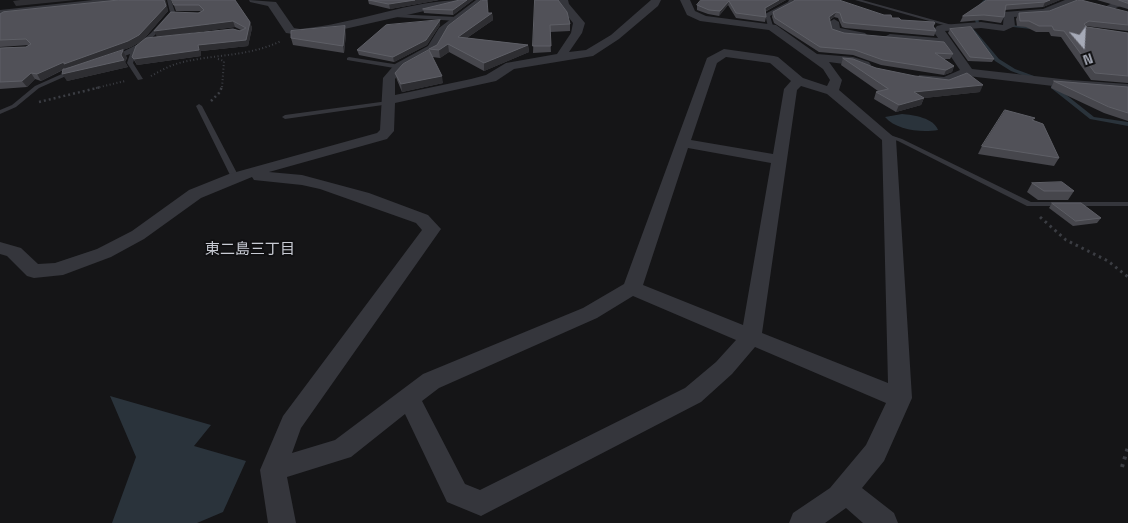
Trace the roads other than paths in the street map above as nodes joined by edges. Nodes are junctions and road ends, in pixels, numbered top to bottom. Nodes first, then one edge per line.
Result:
1 (7, 0) edge
2 (129, 0) edge
3 (169, 0) edge
4 (254, 0) edge
5 (460, 0) edge
6 (483, 0) edge
7 (563, 0) edge
8 (656, 0) edge
9 (684, 0) edge
10 (791, 0) edge
11 (857, 0) edge
12 (1127, 0) edge
13 (1083, 2) edge
14 (0, 8) edge
15 (1106, 9) junction
16 (0, 13) edge
17 (171, 14) junction
18 (178, 14) edge
19 (1128, 14) edge
20 (394, 15) junction
21 (457, 19) junction
22 (834, 22) edge
23 (770, 26) junction
24 (956, 27) junction
25 (157, 40) edge
26 (147, 41) junction
27 (947, 42) junction
28 (874, 44) junction
29 (134, 50) junction
30 (561, 57) junction
31 (815, 57) junction
32 (349, 59) dead end
33 (103, 61) edge
34 (400, 67) junction
35 (78, 69) edge
36 (968, 72) junction
37 (912, 77) edge
38 (140, 78) road end
39 (798, 81) junction
40 (1128, 88) edge
41 (832, 91) junction
42 (388, 102) junction
43 (199, 106) road end
44 (0, 112) edge
45 (285, 117) dead end
46 (884, 135) junction
47 (682, 143) junction
48 (779, 160) junction
49 (235, 177) junction
50 (1128, 204) edge
51 (0, 248) edge
52 (632, 288) junction
53 (751, 337) junction
54 (409, 398) junction
55 (900, 398) junction
56 (273, 470) junction
57 (844, 490) junction
58 (282, 523) edge
59 (803, 523) edge
60 (884, 523) edge

1 - 14 street
2 - 16 street
3 - 17 lane
4 - 20 street
5 - 20 street
6 - 21 street
7 - 30 street
8 - 30 street
9 - 23 street
10 - 23 lane
11 - 24 lane
12 - 15 street
13 - 15 street
13 - 24 street
15 - 19 street
17 - 18 lane
17 - 26 lane
20 - 21 lane
21 - 34 street
22 - 28 street
23 - 31 street
24 - 27 street
25 - 26 lane
26 - 29 lane
27 - 28 street
27 - 36 street
28 - 31 street
29 - 33 lane
29 - 38 lane
30 - 42 street
31 - 41 street
32 - 34 lane
34 - 42 street
35 - 44 lane
36 - 37 street
36 - 40 street
39 - 41 street
39 - 47 street
39 - 48 street
41 - 46 street
42 - 45 lane
42 - 49 street
43 - 49 lane
46 - 50 lane
46 - 55 street
47 - 48 street
47 - 52 street
48 - 53 street
49 - 51 street
49 - 56 street
52 - 53 street
52 - 54 street
53 - 54 street
53 - 55 street
54 - 56 street
55 - 57 street
56 - 58 street
57 - 59 street
57 - 60 street

